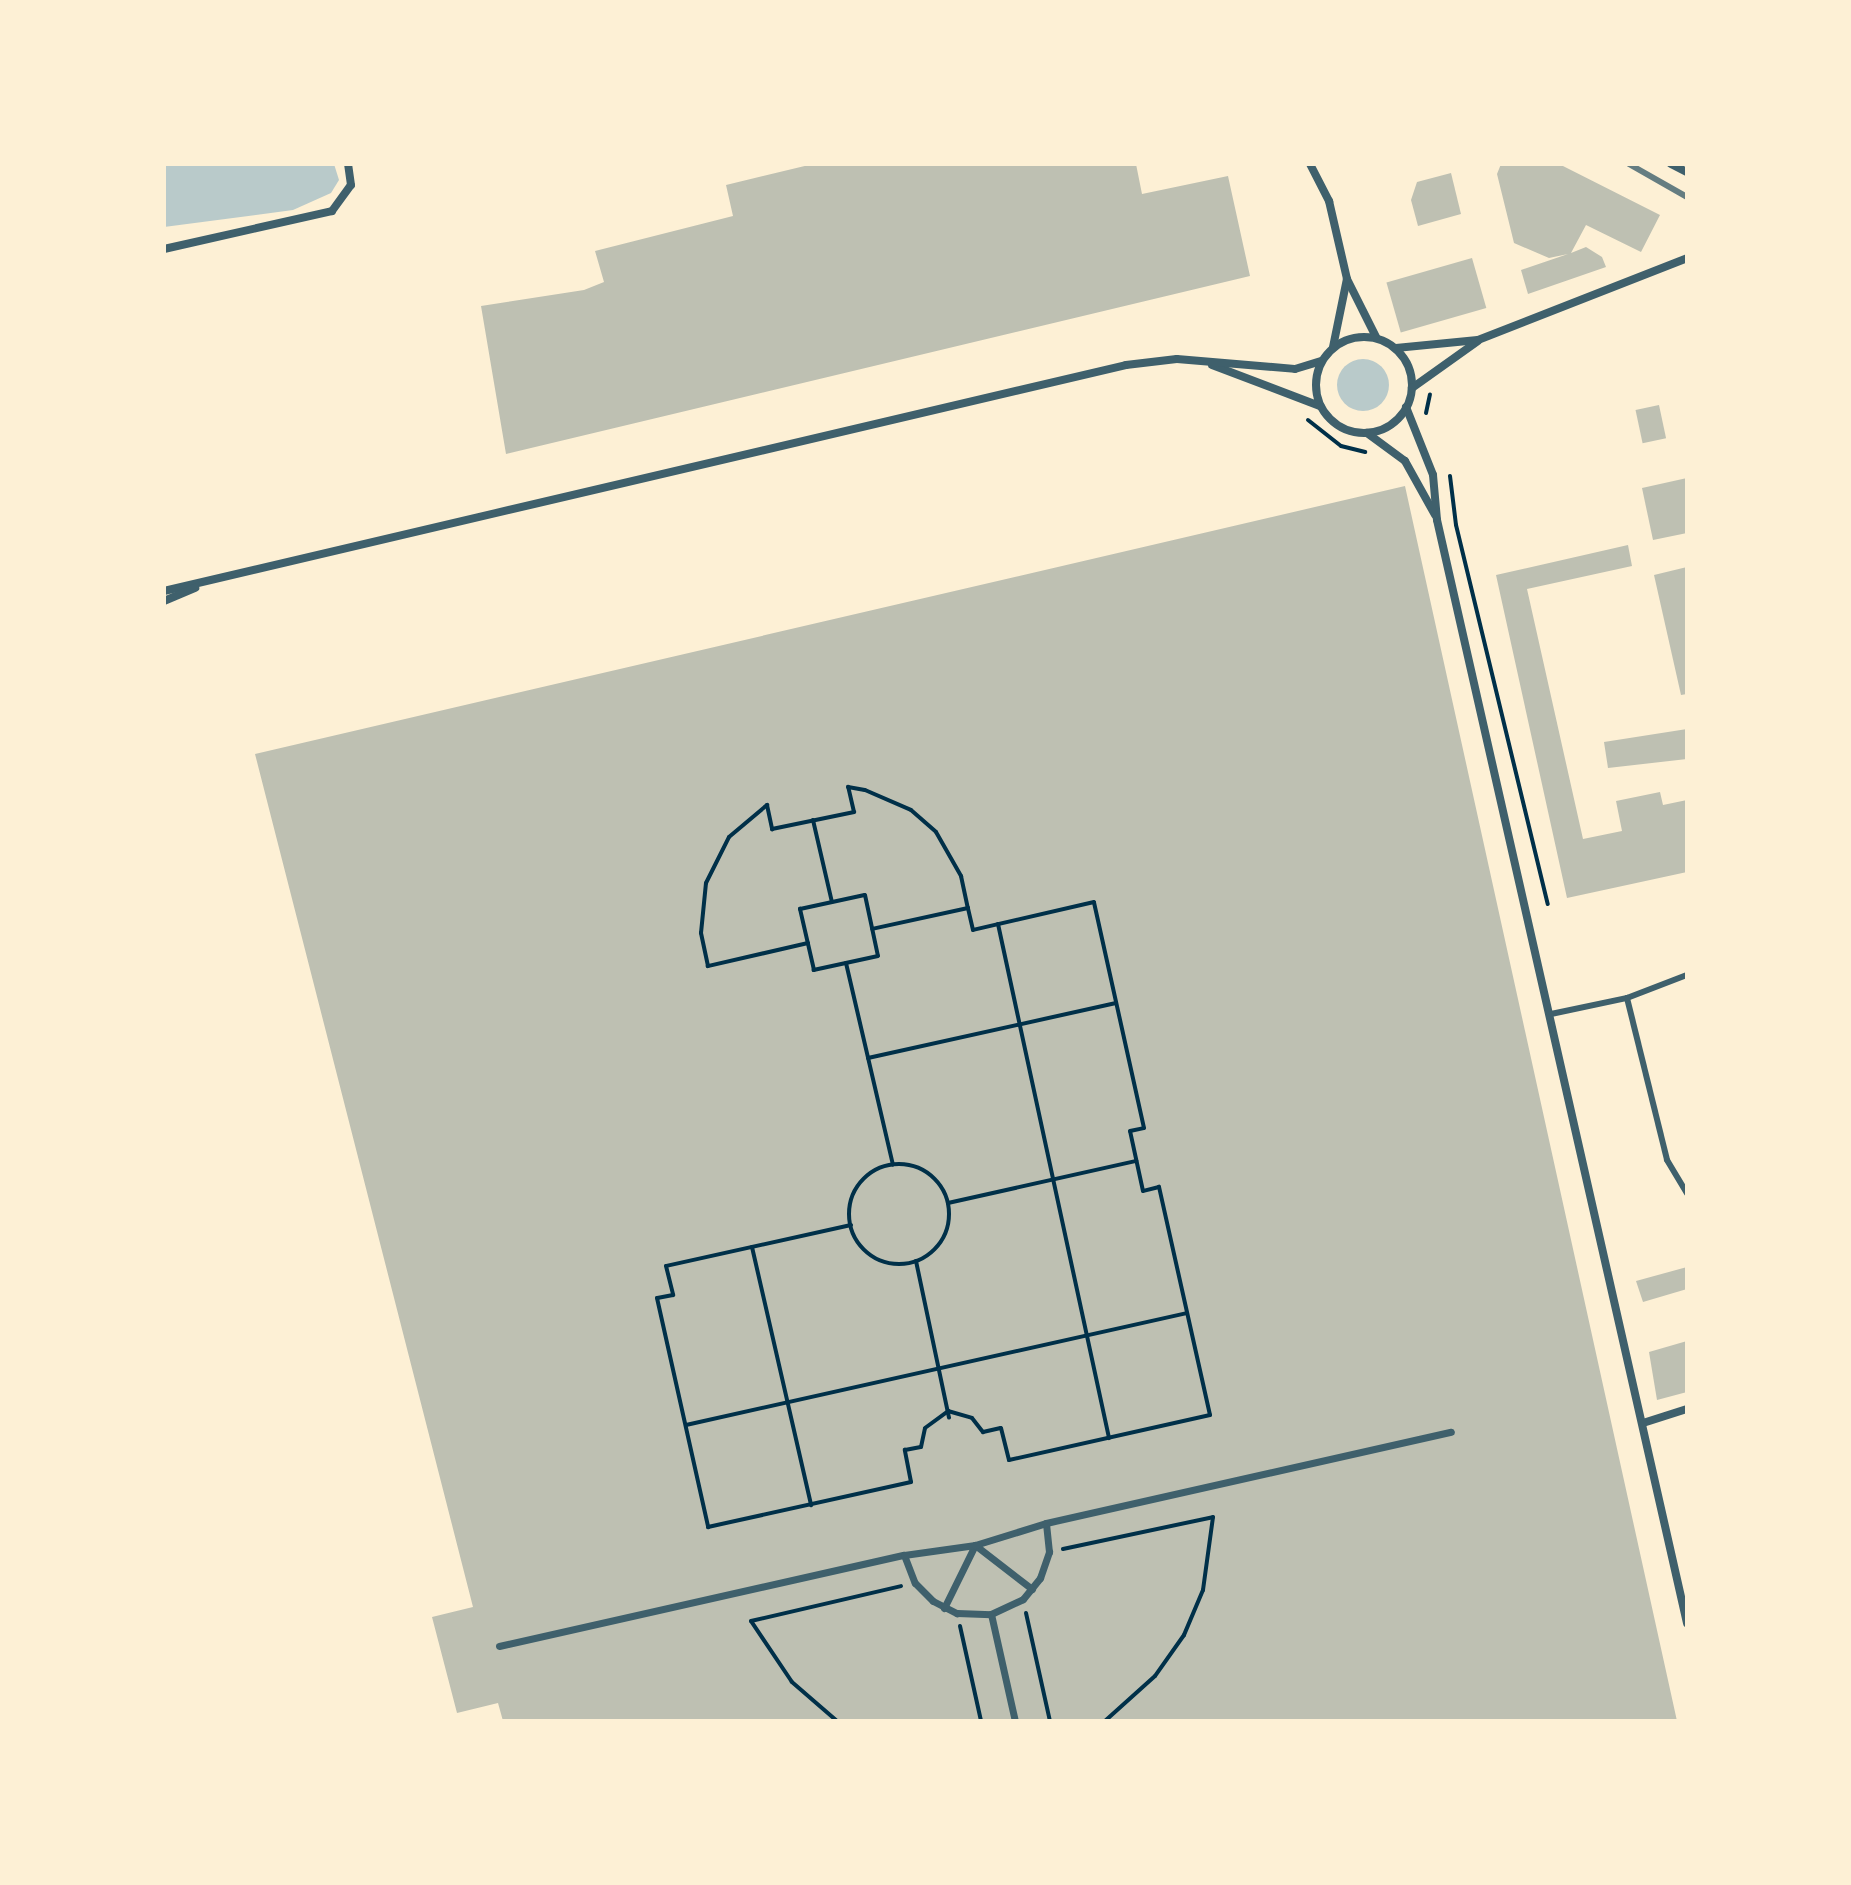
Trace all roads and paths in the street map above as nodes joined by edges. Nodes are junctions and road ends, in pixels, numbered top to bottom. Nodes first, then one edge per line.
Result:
1 (348, 164) edge
2 (1310, 164) edge
3 (1671, 164) edge
4 (1687, 172) edge
5 (166, 248) edge
6 (1687, 258) edge
7 (1347, 279) junction
8 (1376, 337) junction
9 (1478, 340) junction
10 (1333, 347) junction
11 (1396, 348) junction
12 (1196, 360) junction
13 (1321, 361) junction
14 (1412, 388) junction
15 (1431, 392) dead end
16 (1320, 406) junction
17 (1406, 407) junction
18 (1304, 415) dead end
19 (1426, 417) dead end
20 (1367, 433) junction
21 (1373, 454) dead end
22 (1445, 464) dead end
23 (1437, 520) junction
24 (221, 577) junction
25 (164, 591) edge
26 (164, 601) edge
27 (813, 820) junction
28 (832, 902) junction
29 (1548, 904) dead end
30 (968, 908) junction
31 (998, 924) junction
32 (872, 929) junction
33 (808, 943) junction
34 (846, 963) junction
35 (1687, 975) edge
36 (1627, 998) junction
37 (1116, 1003) junction
38 (1551, 1014) junction
39 (1020, 1024) junction
40 (868, 1058) junction
41 (1136, 1161) junction
42 (893, 1165) junction
43 (1054, 1180) junction
44 (1687, 1193) edge
45 (948, 1203) junction
46 (851, 1225) junction
47 (752, 1247) junction
48 (916, 1261) junction
49 (1187, 1313) junction
50 (1087, 1335) junction
51 (938, 1368) junction
52 (787, 1402) junction
53 (1687, 1409) edge
54 (948, 1411) junction
55 (949, 1418) dead end
56 (1643, 1423) junction
57 (685, 1425) junction
58 (1451, 1432) dead end
59 (1109, 1438) junction
60 (811, 1505) junction
61 (1046, 1523) junction
62 (975, 1545) junction
63 (1049, 1552) junction
64 (904, 1555) junction
65 (915, 1583) junction
66 (1032, 1589) junction
67 (1023, 1599) junction
68 (944, 1608) junction
69 (957, 1613) junction
70 (991, 1614) junction
71 (1687, 1623) edge
72 (499, 1646) dead end
73 (837, 1721) edge
74 (981, 1721) edge
75 (1015, 1721) edge
76 (1050, 1721) edge
77 (1105, 1721) edge

1 - 5 street
2 - 7 street
3 - 4 street
6 - 9 street
7 - 8 street
7 - 10 street
8 - 10 street
8 - 11 street
9 - 11 street
9 - 14 street
10 - 13 street
11 - 14 street
12 - 13 street
12 - 16 street
12 - 24 street
13 - 16 street
14 - 17 street
15 - 19 path
16 - 20 street
17 - 20 street
17 - 23 street
18 - 21 path
20 - 23 street
22 - 29 path
23 - 38 street
24 - 25 street
24 - 26 street
27 - 28 path
27 - 30 path
27 - 33 path
28 - 32 path
28 - 33 path
30 - 31 path
30 - 32 path
31 - 37 path
31 - 39 path
32 - 34 path
33 - 34 path
34 - 40 path
35 - 36 lane
36 - 38 lane
36 - 44 lane
37 - 39 path
37 - 41 path
38 - 56 street
39 - 40 path
39 - 43 path
40 - 42 path
41 - 43 path
41 - 49 path
42 - 45 path
42 - 46 path
43 - 45 path
43 - 50 path
45 - 48 path
46 - 47 path
46 - 48 path
47 - 52 path
47 - 57 path
48 - 51 path
49 - 50 path
49 - 59 path
50 - 51 path
50 - 59 path
51 - 52 path
51 - 54 path
52 - 57 path
52 - 60 path
53 - 56 street
54 - 55 path
54 - 59 path
54 - 60 path
56 - 71 street
57 - 60 path
58 - 61 street
61 - 62 street
61 - 63 street
62 - 64 street
62 - 66 street
62 - 68 street
63 - 66 street
63 - 77 path
64 - 65 street
64 - 72 street
65 - 68 street
65 - 73 path
66 - 67 street
67 - 70 street
67 - 76 path
68 - 69 street
69 - 70 street
69 - 74 path
70 - 75 street

